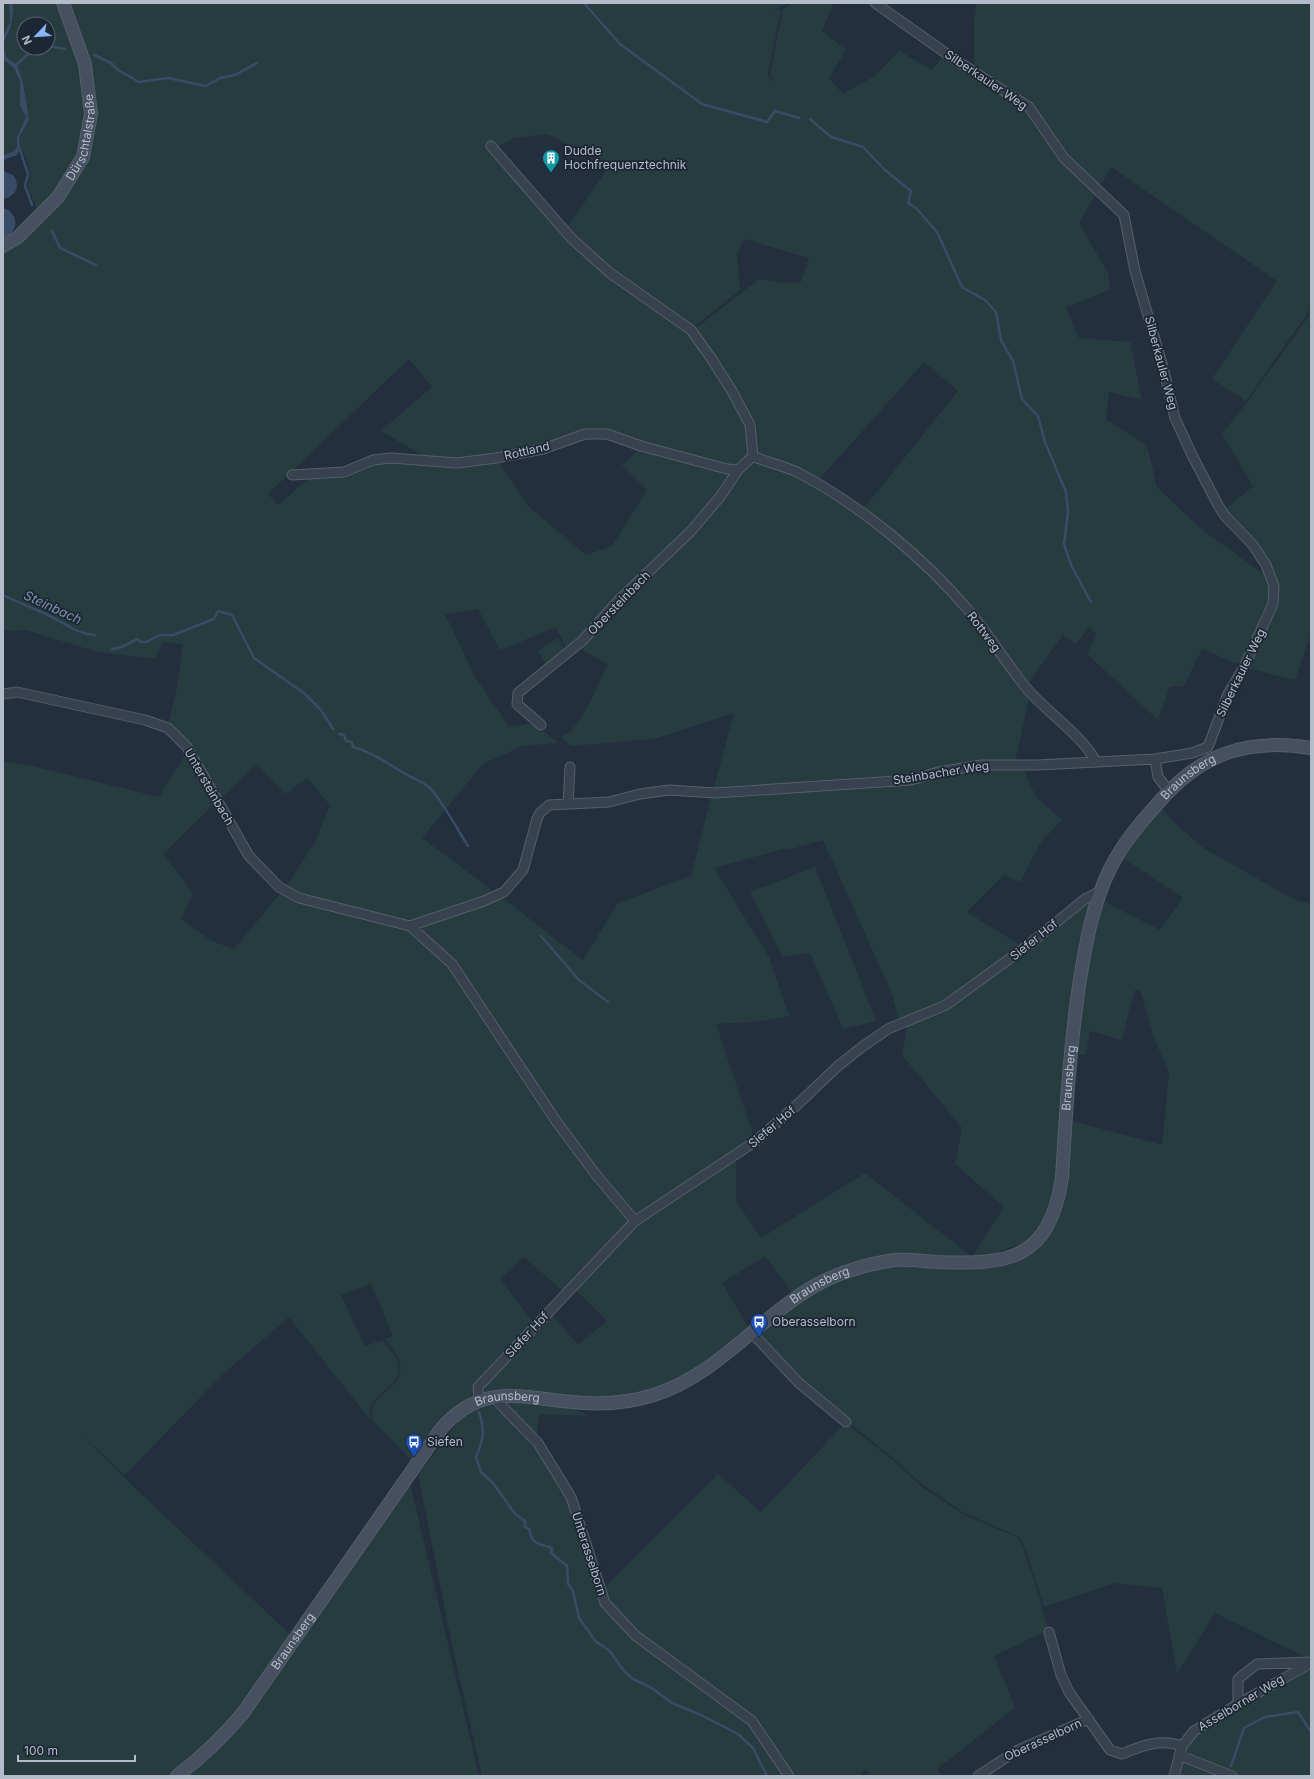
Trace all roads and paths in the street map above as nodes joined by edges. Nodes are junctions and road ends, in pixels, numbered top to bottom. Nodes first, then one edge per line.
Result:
1 (63, 3) edge
2 (875, 3) edge
3 (491, 146) dead end
4 (3, 246) edge
5 (754, 456) junction
6 (738, 470) junction
7 (292, 475) dead end
8 (3, 694) edge
9 (541, 726) dead end
10 (1311, 748) edge
11 (1192, 754) junction
12 (1155, 759) junction
13 (1209, 761) junction
14 (1096, 762) junction
15 (570, 767) dead end
16 (1169, 791) junction
17 (568, 804) junction
18 (1101, 891) junction
19 (410, 926) junction
20 (635, 1221) junction
21 (751, 1332) junction
22 (498, 1396) junction
23 (479, 1400) junction
24 (846, 1422) dead end
25 (1049, 1632) dead end
26 (1311, 1662) edge
27 (1238, 1704) junction
28 (1089, 1719) junction
29 (1180, 1750) junction
30 (176, 1776) edge
31 (789, 1776) edge
32 (978, 1776) edge
33 (1174, 1776) edge
34 (1232, 1776) edge

1 - 4 main road, Dürschtalstraße
2 - 11 street, Silberkauler Weg
3 - 5 street
5 - 6 street
5 - 14 street, Rottweg
6 - 7 street, Rottland
6 - 9 street, Obersteinbach
8 - 19 street, Untersteinbach
10 - 13 main road, Braunsberg
11 - 12 street, Silberkauler Weg
11 - 13 street
12 - 14 street, Steinbacher Weg
12 - 16 street
13 - 16 main road, Braunsberg
14 - 17 street, Steinbacher Weg
15 - 17 street
16 - 18 main road, Braunsberg
17 - 19 street
18 - 20 street, Siefer Hof
18 - 21 main road, Braunsberg
19 - 20 street
20 - 23 street, Siefer Hof
21 - 22 main road, Braunsberg
21 - 24 street
22 - 23 main road, Braunsberg
22 - 31 street, Unterasselborn
23 - 30 main road, Braunsberg
25 - 28 street, Oberasselborn
26 - 27 street, Asselborner Weg
26 - 27 street
27 - 29 street, Asselborner Weg
28 - 29 street, Oberasselborn
28 - 32 street, Oberasselborn
29 - 33 street, Asselborner Weg
29 - 34 street

